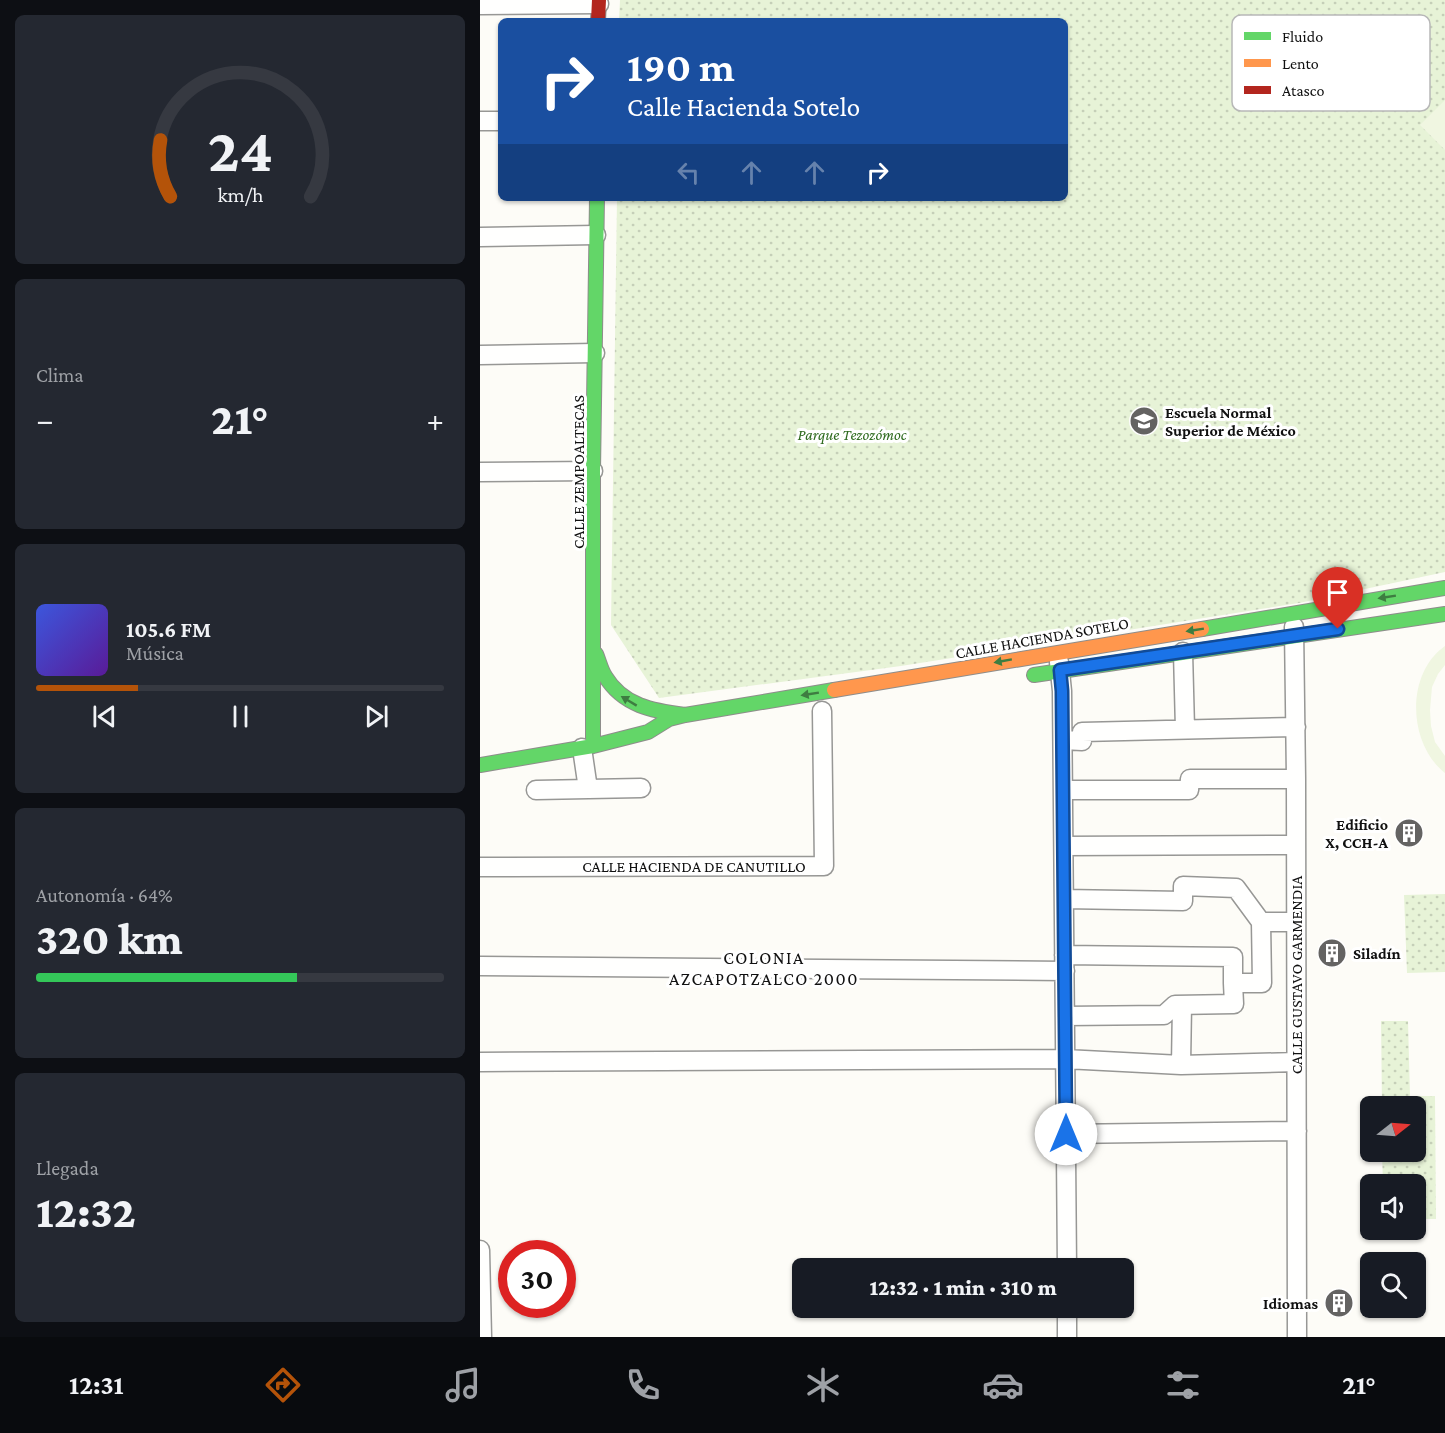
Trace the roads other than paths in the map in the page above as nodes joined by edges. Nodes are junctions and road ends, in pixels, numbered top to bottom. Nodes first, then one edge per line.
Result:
1 (480, 5) edge
2 (599, 8) edge
3 (480, 121) edge
4 (498, 121) edge
5 (597, 201) edge
6 (596, 235) junction
7 (480, 237) edge
8 (595, 353) junction
9 (480, 355) edge
10 (593, 471) junction
11 (480, 472) edge
12 (1445, 588) edge
13 (1292, 613) junction
14 (1445, 614) edge
15 (1295, 636) junction
16 (594, 650) junction
17 (1058, 652) junction
18 (1183, 652) junction
19 (1060, 670) junction
20 (1026, 676) dead end
21 (822, 711) dead end
22 (685, 715) junction
23 (1296, 727) junction
24 (1185, 729) junction
25 (648, 732) junction
26 (670, 735) dead end
27 (1063, 740) junction
28 (587, 747) junction
29 (483, 764) edge
30 (1296, 778) junction
31 (641, 788) dead end
32 (588, 789) junction
33 (536, 790) dead end
34 (1063, 790) junction
35 (1296, 845) junction
36 (1064, 846) junction
37 (480, 867) edge
38 (1064, 899) junction
39 (1261, 922) junction
40 (1296, 922) junction
41 (1064, 963) junction
42 (480, 966) edge
43 (1233, 983) junction
44 (1182, 1005) junction
45 (1065, 1016) junction
46 (1065, 1059) junction
47 (480, 1062) edge
48 (1296, 1062) junction
49 (1181, 1065) junction
50 (1297, 1131) junction
51 (1066, 1134) junction
52 (480, 1250) edge
53 (1067, 1258) edge
54 (1067, 1318) edge
55 (482, 1337) edge
56 (1067, 1337) edge
57 (1297, 1337) edge

1 - 2 street
3 - 4 street
5 - 6 street, CALLE ZEMPOALTECAS
6 - 7 street
6 - 8 street, CALLE ZEMPOALTECAS
8 - 9 street
8 - 10 street, CALLE ZEMPOALTECAS
10 - 11 street
10 - 16 street, CALLE ZEMPOALTECAS
12 -> 13 street, CALLE HACIENDA SOTELO
13 - 15 street, CALLE GUSTAVO GARMENDIA
13 -> 17 street, CALLE HACIENDA SOTELO
14 - 15 street
15 - 18 street
15 - 23 street, CALLE GUSTAVO GARMENDIA
22 -> 16 street
16 - 28 street, CALLE ZEMPOALTECAS
17 - 19 street
17 -> 22 street, CALLE HACIENDA SOTELO
18 - 19 street
18 - 24 street
19 - 20 street
19 - 27 street
21 - 37 street, CALLE HACIENDA DE CANUTILLO
22 - 25 street, CALLE HACIENDA SOTELO
23 - 24 street
23 - 30 street, CALLE GUSTAVO GARMENDIA
24 - 27 street
25 - 26 street, CALLE HACIENDA SOTELO
25 - 28 street, CALLE HACIENDA SOTELO
27 - 34 street
28 - 29 street, CALLE HACIENDA SOTELO
28 - 32 street
30 - 34 street
30 - 35 street, CALLE GUSTAVO GARMENDIA
31 - 32 street
32 - 33 street
34 - 36 street
35 - 36 street
35 - 40 street, CALLE GUSTAVO GARMENDIA
36 - 38 street
38 - 39 street
38 - 41 street
39 - 40 street
39 - 43 street
40 - 48 street, CALLE GUSTAVO GARMENDIA
41 - 42 street
41 - 43 street
41 - 45 street
43 - 44 street
44 - 45 street
44 - 49 street
45 - 46 street
46 - 47 street
46 - 49 street
46 - 51 street
48 - 49 street
48 - 50 street, CALLE GUSTAVO GARMENDIA
50 - 51 street
50 - 57 street, CALLE GUSTAVO GARMENDIA
51 - 53 street
52 - 55 street
54 - 56 street

